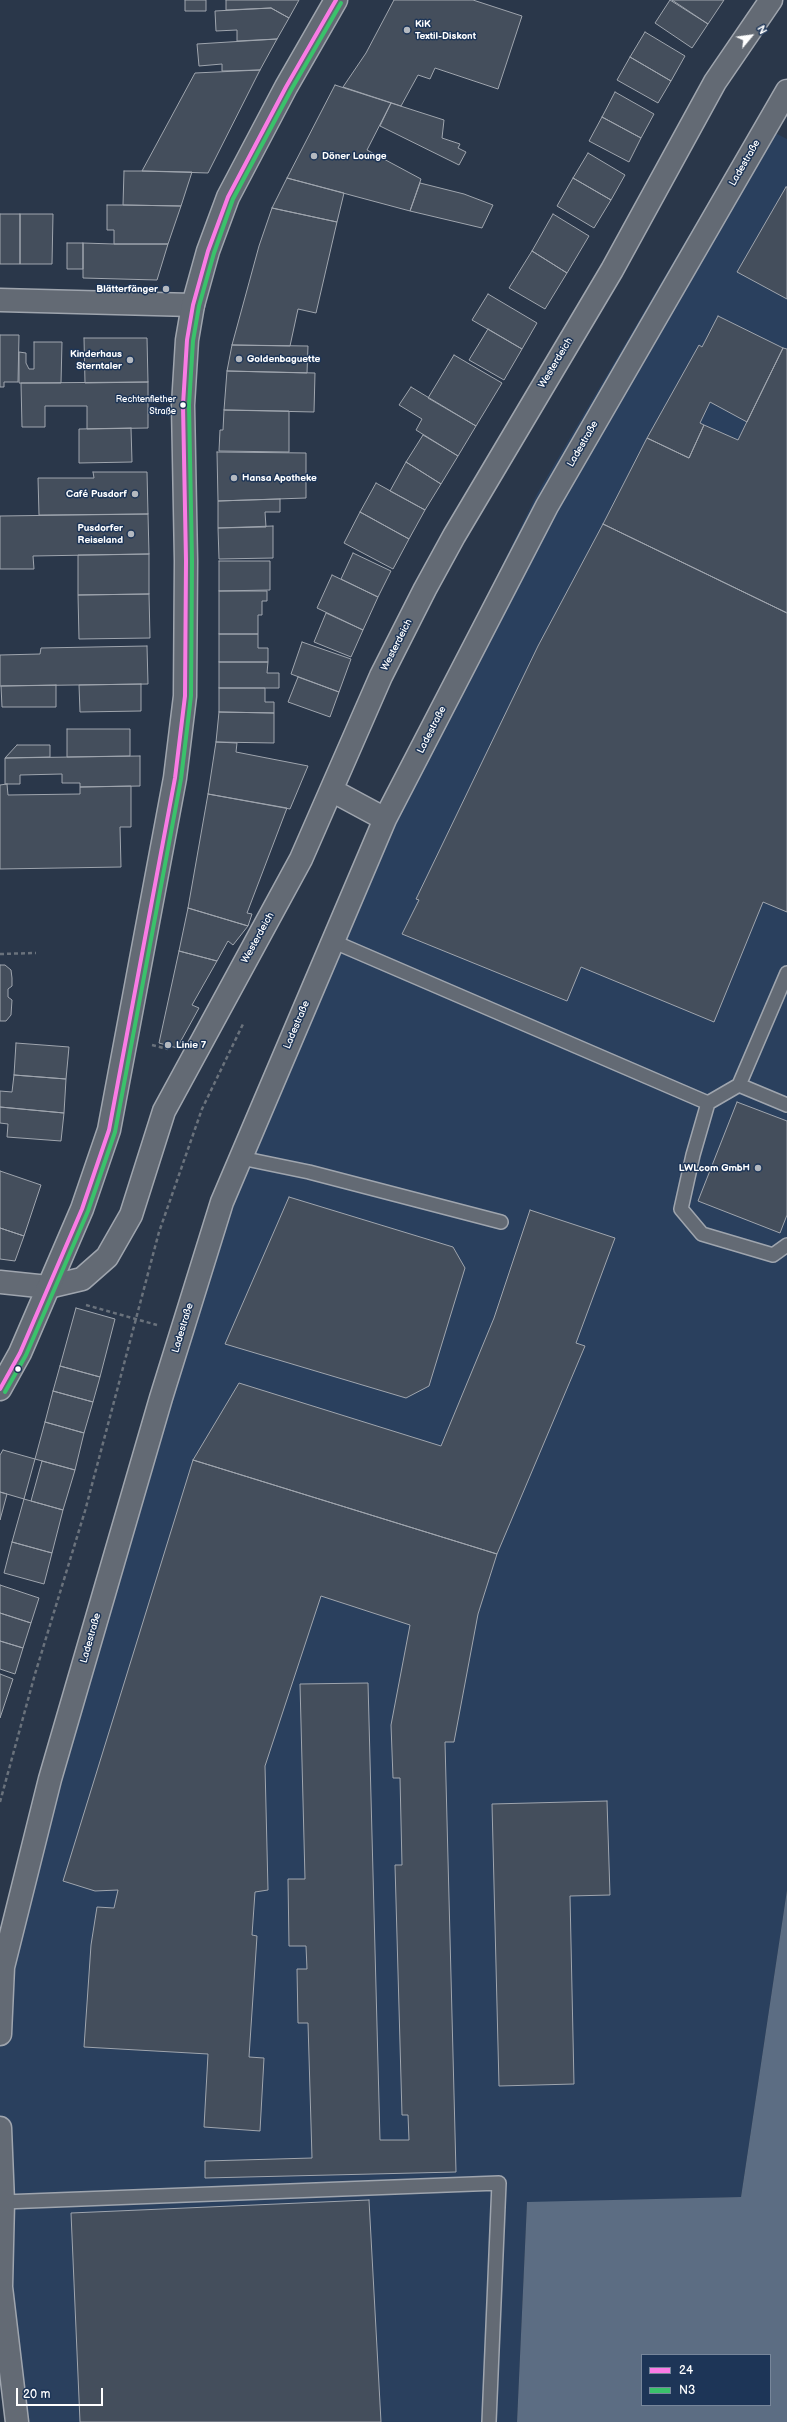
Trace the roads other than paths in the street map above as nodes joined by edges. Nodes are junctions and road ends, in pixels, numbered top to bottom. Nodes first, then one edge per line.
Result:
1 (336, 0) edge
2 (772, 0) edge
3 (787, 91) edge
4 (0, 300) edge
5 (193, 304) junction
6 (333, 791) junction
7 (386, 819) junction
8 (332, 941) junction
9 (787, 973) edge
10 (739, 1085) junction
11 (708, 1103) junction
12 (787, 1105) edge
13 (241, 1158) junction
14 (501, 1222) dead end
15 (787, 1245) edge
16 (0, 1282) edge
17 (48, 1287) junction
18 (0, 1389) edge
19 (0, 2034) edge
20 (0, 2128) edge
21 (3, 2202) junction
22 (17, 2422) edge
23 (489, 2422) edge

1 - 5 street
2 - 6 street, Westerdeich
3 - 7 street, Ladestraße
4 - 5 street
5 - 17 street
6 - 7 street
6 - 17 street, Westerdeich
7 - 8 street, Ladestraße
8 - 11 lane
8 - 13 street, Ladestraße
9 - 10 lane
10 - 11 lane
10 - 12 lane
11 - 15 lane
13 - 14 lane
13 - 19 street, Ladestraße
16 - 17 street, Westerdeich
17 - 18 street
20 - 21 street
21 - 22 street
21 - 23 lane

